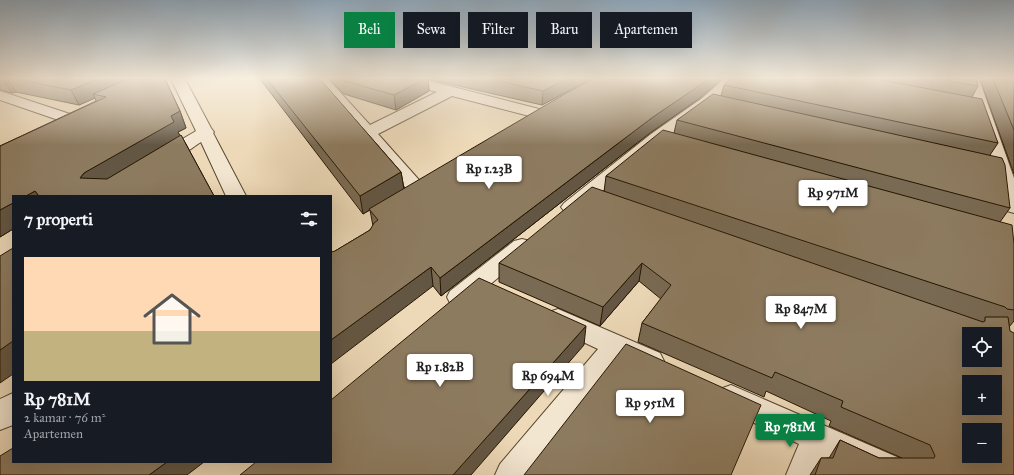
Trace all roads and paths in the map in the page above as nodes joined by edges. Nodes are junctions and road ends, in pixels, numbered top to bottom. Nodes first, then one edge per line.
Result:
1 (15, 101) edge
2 (190, 101) edge
3 (340, 101) edge
4 (430, 101) edge
5 (505, 101) edge
6 (716, 101) edge
7 (975, 101) edge
8 (67, 118) edge
9 (523, 125) edge
10 (206, 132) junction
11 (369, 132) junction
12 (657, 138) junction
13 (680, 144) edge
14 (147, 168) edge
15 (418, 189) edge
16 (236, 195) edge
17 (586, 195) junction
18 (608, 203) edge
19 (1014, 207) edge
20 (556, 219) edge
21 (538, 233) edge
22 (476, 283) junction
23 (504, 295) edge
24 (533, 308) edge
25 (440, 312) edge
26 (617, 346) junction
27 (675, 372) edge
28 (710, 388) edge
29 (12, 407) edge
30 (0, 417) edge
31 (818, 437) junction
32 (512, 475) edge
33 (803, 475) edge
34 (901, 475) edge

1 - 8 street
2 - 10 street
3 - 11 street
4 - 11 street
5 - 9 street
6 - 12 street
7 - 19 street
10 - 14 street
10 - 16 street
11 - 15 street
12 - 13 street
12 - 17 street
17 - 18 street
17 - 20 street
21 - 22 street
22 - 23 street
22 - 25 street
24 - 26 street
26 - 27 street
26 - 32 street
28 - 31 street
29 - 30 street
31 - 33 street
31 - 34 street

